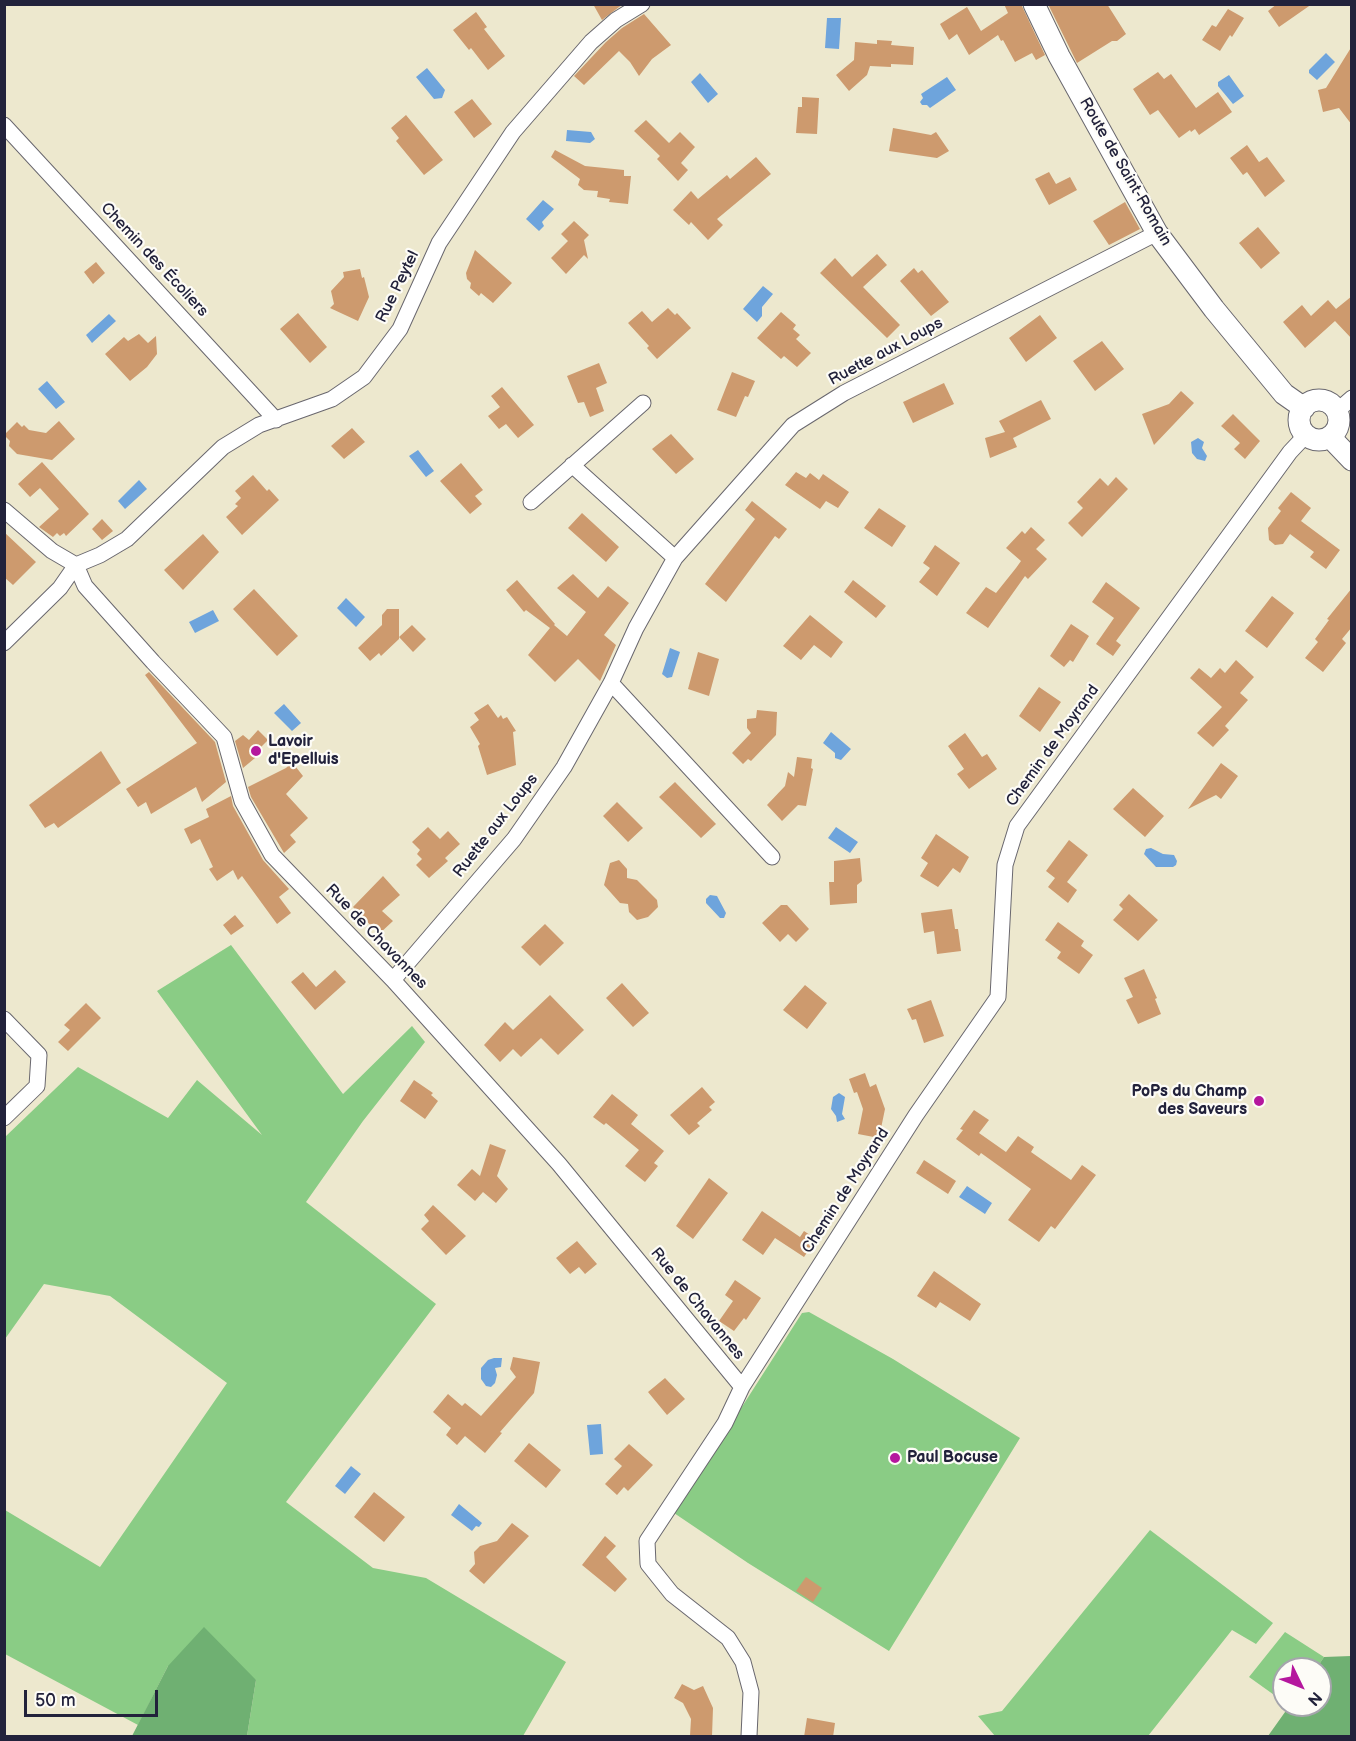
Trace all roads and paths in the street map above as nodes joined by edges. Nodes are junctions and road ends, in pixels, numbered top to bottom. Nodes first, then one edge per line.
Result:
1 (642, 4) edge
2 (1034, 4) edge
3 (4, 125) edge
4 (1157, 233) junction
5 (643, 403) dead end
6 (1344, 405) edge
7 (1304, 408) junction
8 (276, 420) junction
9 (1306, 435) junction
10 (1330, 437) junction
11 (1352, 460) edge
12 (572, 465) junction
13 (531, 502) dead end
14 (4, 510) edge
15 (675, 558) junction
16 (76, 565) junction
17 (4, 643) edge
18 (611, 683) junction
19 (772, 857) dead end
20 (393, 980) junction
21 (4, 1019) edge
22 (4, 1118) edge
23 (742, 1387) junction
24 (749, 1737) edge

1 - 8 street, Rue Peytel
2 - 4 main road, Route de Saint-Romain
3 - 8 street, Chemin des Écoliers
4 - 7 main road, Route de Saint-Romain
4 - 15 street, Ruette aux Loups
5 - 12 street
6 - 7 main road
6 - 10 main road
7 - 9 main road
8 - 16 street, Rue Peytel
9 - 10 main road
9 - 23 street, Chemin de Moyrand
10 - 11 main road
12 - 13 street
12 - 15 street
14 - 16 street
15 - 18 street, Ruette aux Loups
16 - 17 street
16 - 20 street, Rue de Chavannes
18 - 19 street
18 - 20 street, Ruette aux Loups
20 - 23 street, Rue de Chavannes
21 - 22 street
23 - 24 street, Chemin de Moyrand

